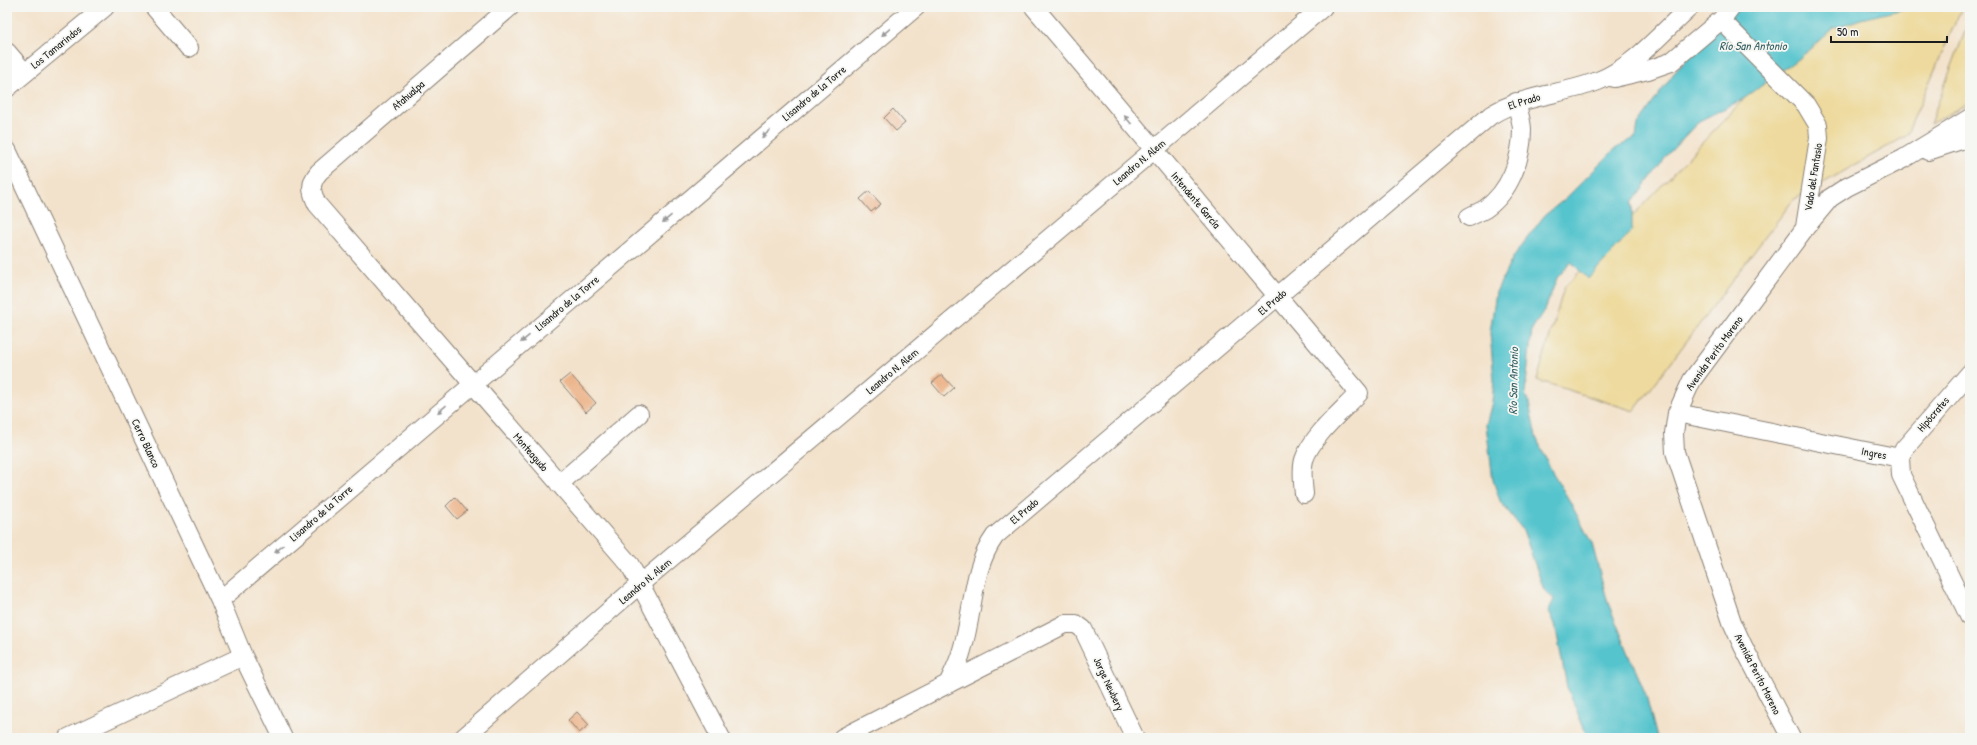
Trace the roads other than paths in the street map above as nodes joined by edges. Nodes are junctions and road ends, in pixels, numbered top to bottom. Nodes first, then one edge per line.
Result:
1 (105, 7) edge
2 (154, 7) edge
3 (916, 7) edge
4 (1034, 7) edge
5 (1323, 7) edge
6 (1690, 7) edge
7 (503, 9) edge
8 (1726, 14) edge
9 (190, 48) dead end
10 (7, 52) edge
11 (25, 73) junction
12 (1598, 81) junction
13 (7, 88) edge
14 (1516, 102) junction
15 (1970, 118) edge
16 (1970, 137) edge
17 (7, 150) edge
18 (1153, 150) junction
19 (1903, 159) junction
20 (311, 188) joint
21 (1468, 217) dead end
22 (1805, 228) junction
23 (1277, 297) junction
24 (1970, 372) edge
25 (472, 384) junction
26 (639, 414) dead end
27 (1677, 414) junction
28 (1900, 458) junction
29 (559, 484) junction
30 (1304, 494) dead end
31 (640, 584) junction
32 (220, 600) junction
33 (1970, 618) edge
34 (962, 650) junction
35 (243, 656) junction
36 (979, 668) junction
37 (948, 684) junction
38 (68, 738) edge
39 (282, 738) edge
40 (463, 738) edge
41 (720, 738) edge
42 (842, 738) edge
43 (1135, 738) edge
44 (1791, 738) edge

1 - 11 street, Los Tamarindos
2 - 9 street
3 -> 25 street, Lisandro de la Torre
18 -> 4 street, Intendente García
5 - 18 street, Leandro N. Alem
6 - 12 street, El Prado
7 - 20 street, Atahualpa
8 - 12 street, Vado del Fantasio
8 - 22 street, Vado del Fantasio
10 - 11 street
11 - 13 street, Los Tamarindos
12 - 14 street, El Prado
14 - 21 street
14 - 23 street, El Prado
15 - 19 street, Avenida Perito Moreno
16 - 19 street, Avenida Perito Moreno
17 - 32 street, Cerro Blanco
18 - 23 street, Intendente García
18 - 31 street, Leandro N. Alem
19 - 22 street, Avenida Perito Moreno
20 - 25 street, Monteagudo
22 - 27 street, Avenida Perito Moreno
23 - 30 street, Intendente García
23 - 34 street, El Prado
24 - 28 street, Hipócrates
25 - 29 street, Monteagudo
25 -> 32 street, Lisandro de la Torre
26 - 29 street
27 - 28 street, Ingres
27 - 44 street, Avenida Perito Moreno
28 - 33 street, Ingres
29 - 31 street, Monteagudo
31 - 40 street, Leandro N. Alem
31 - 41 street, Monteagudo
32 - 35 street, Cerro Blanco
34 - 36 street
34 - 37 street, El Prado
35 - 38 street
35 - 39 street, Cerro Blanco
36 - 37 street
36 - 43 street, Jorge Newbery
37 - 42 street

